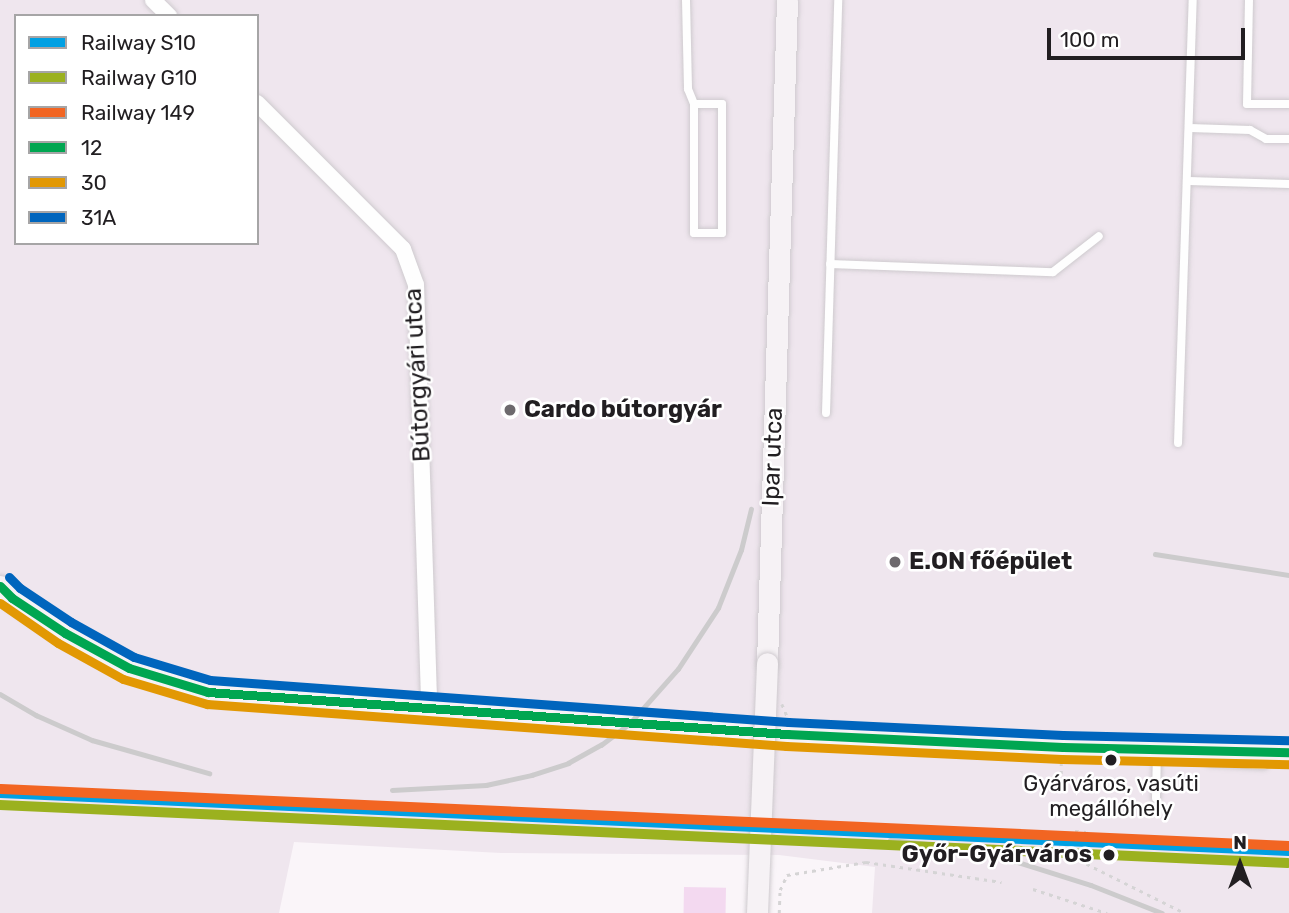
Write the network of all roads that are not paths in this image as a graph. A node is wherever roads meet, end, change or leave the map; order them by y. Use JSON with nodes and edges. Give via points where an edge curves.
{"nodes":[{"id":1,"x":153,"y":0,"type":"edge"},
{"id":2,"x":686,"y":0,"type":"edge"},
{"id":3,"x":787,"y":0,"type":"edge"},
{"id":4,"x":838,"y":0,"type":"edge"},
{"id":5,"x":1193,"y":0,"type":"edge"},
{"id":6,"x":1249,"y":0,"type":"edge"},
{"id":7,"x":167,"y":14,"type":"edge"},
{"id":8,"x":694,"y":104,"type":"junction"},
{"id":9,"x":1289,"y":104,"type":"edge"},
{"id":10,"x":259,"y":105,"type":"edge"},
{"id":11,"x":1190,"y":128,"type":"junction"},
{"id":12,"x":1289,"y":139,"type":"edge"},
{"id":13,"x":1189,"y":181,"type":"junction"},
{"id":14,"x":1289,"y":184,"type":"edge"},
{"id":15,"x":1099,"y":236,"type":"dead end"},
{"id":16,"x":1174,"y":238,"type":"dead end"},
{"id":17,"x":1186,"y":238,"type":"junction"},
{"id":18,"x":830,"y":264,"type":"junction"},
{"id":19,"x":826,"y":413,"type":"dead end"},
{"id":20,"x":1178,"y":443,"type":"dead end"},
{"id":21,"x":0,"y":586,"type":"edge"},
{"id":22,"x":429,"y":709,"type":"junction"},
{"id":23,"x":1157,"y":750,"type":"junction"},
{"id":24,"x":1201,"y":750,"type":"junction"},
{"id":25,"x":1289,"y":752,"type":"edge"},
{"id":26,"x":1264,"y":765,"type":"dead end"},
{"id":27,"x":1156,"y":798,"type":"dead end"},
{"id":28,"x":757,"y":913,"type":"edge"}],
"edges":[{"from":1,"to":7,"type":"street"},
{"from":2,"to":8,"type":"lane","via":[[688,89]]},
{"from":3,"to":28,"type":"street","name":"Ipar utca","bridge":true},
{"from":4,"to":18,"type":"lane"},
{"from":5,"to":11,"type":"lane"},
{"from":6,"to":9,"type":"lane","via":[[1247,104]]},
{"from":8,"to":8,"type":"lane","via":[[694,233],[722,233],[722,104]]},
{"from":10,"to":22,"type":"street","name":"Bútorgyári utca","via":[[403,249],[416,285]]},
{"from":11,"to":12,"type":"lane","via":[[1250,130],[1266,139]]},
{"from":11,"to":13,"type":"lane"},
{"from":13,"to":14,"type":"lane"},
{"from":13,"to":17,"type":"lane"},
{"from":15,"to":18,"type":"lane","via":[[1053,272]]},
{"from":16,"to":17,"type":"lane"},
{"from":17,"to":20,"type":"lane"},
{"from":18,"to":19,"type":"lane"},
{"from":21,"to":22,"type":"street","via":[[65,633],[129,668],[208,691]]},
{"from":22,"to":23,"type":"street","via":[[787,734]]},
{"from":23,"to":24,"type":"street"},
{"from":23,"to":27,"type":"lane"},
{"from":24,"to":25,"type":"street"},
{"from":24,"to":26,"type":"lane","via":[[1210,762]]}]}
